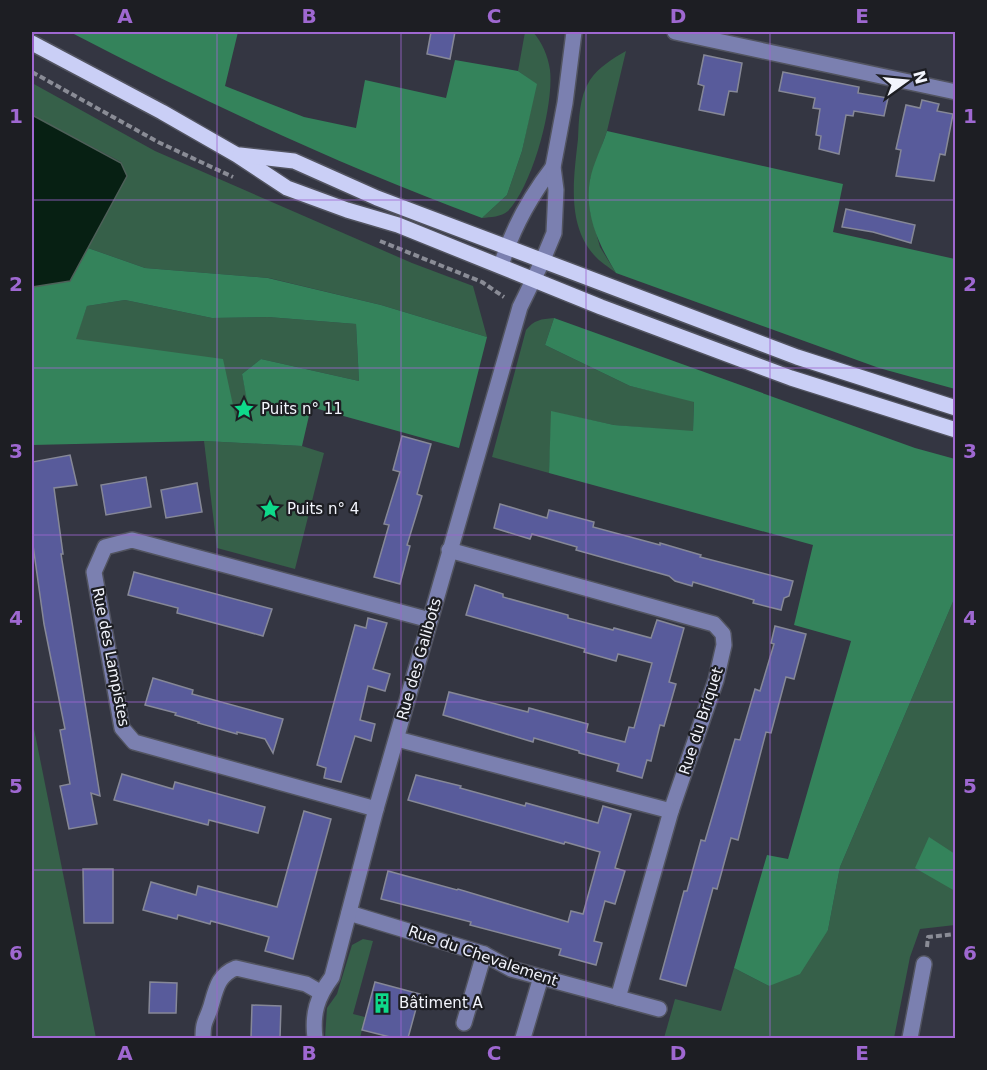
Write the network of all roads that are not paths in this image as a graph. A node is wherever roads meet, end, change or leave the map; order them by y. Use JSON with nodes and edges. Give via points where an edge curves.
{"nodes":[{"id":1,"x":574,"y":32,"type":"edge"},
{"id":2,"x":675,"y":32,"type":"edge"},
{"id":3,"x":721,"y":36,"type":"edge"},
{"id":4,"x":32,"y":43,"type":"edge"},
{"id":5,"x":956,"y":92,"type":"edge"},
{"id":6,"x":237,"y":155,"type":"junction"},
{"id":7,"x":553,"y":167,"type":"junction"},
{"id":8,"x":506,"y":247,"type":"junction"},
{"id":9,"x":542,"y":262,"type":"junction"},
{"id":10,"x":501,"y":266,"type":"junction"},
{"id":11,"x":533,"y":280,"type":"junction"},
{"id":12,"x":956,"y":408,"type":"edge"},
{"id":13,"x":956,"y":430,"type":"edge"},
{"id":14,"x":449,"y":550,"type":"junction"},
{"id":15,"x":430,"y":620,"type":"junction"},
{"id":16,"x":396,"y":739,"type":"junction"},
{"id":17,"x":376,"y":809,"type":"junction"},
{"id":18,"x":671,"y":811,"type":"junction"},
{"id":19,"x":349,"y":913,"type":"junction"},
{"id":20,"x":484,"y":954,"type":"junction"},
{"id":21,"x":924,"y":964,"type":"road end"},
{"id":22,"x":541,"y":977,"type":"junction"},
{"id":23,"x":320,"y":992,"type":"junction"},
{"id":24,"x":618,"y":998,"type":"junction"},
{"id":25,"x":659,"y":1009,"type":"dead end"},
{"id":26,"x":464,"y":1023,"type":"dead end"},
{"id":27,"x":203,"y":1038,"type":"edge"},
{"id":28,"x":315,"y":1038,"type":"edge"},
{"id":29,"x":523,"y":1038,"type":"edge"},
{"id":30,"x":910,"y":1038,"type":"edge"}],
"edges":[{"from":1,"to":7,"type":"street"},
{"from":2,"to":3,"type":"street"},
{"from":3,"to":5,"type":"street"},
{"from":4,"to":6,"type":"main road"},
{"from":6,"to":8,"type":"main road","via":[[294,161],[377,198]]},
{"from":6,"to":10,"type":"main road","via":[[287,188],[398,225]]},
{"from":7,"to":8,"type":"street","via":[[523,209]]},
{"from":7,"to":9,"type":"street","name":"Rue des Galibots","via":[[554,233]]},
{"from":8,"to":9,"type":"main road"},
{"from":8,"to":10,"type":"street"},
{"from":9,"to":11,"type":"street","name":"Rue des Galibots"},
{"from":9,"to":12,"type":"main road","via":[[797,357]]},
{"from":10,"to":11,"type":"main road"},
{"from":11,"to":13,"type":"main road","via":[[790,378]]},
{"from":11,"to":14,"type":"street","name":"Rue des Galibots","via":[[518,313]]},
{"from":14,"to":15,"type":"street","name":"Rue des Galibots"},
{"from":14,"to":18,"type":"street","name":"Rue du Briquet","via":[[714,624],[723,634],[716,680]]},
{"from":15,"to":16,"type":"street","name":"Rue des Galibots"},
{"from":15,"to":17,"type":"street","name":"Rue des Lampistes","via":[[132,540],[105,548],[94,572],[122,728],[134,742]]},
{"from":16,"to":17,"type":"street","name":"Rue des Galibots"},
{"from":16,"to":18,"type":"street"},
{"from":17,"to":19,"type":"street","name":"Rue des Galibots"},
{"from":18,"to":24,"type":"street"},
{"from":19,"to":20,"type":"street","name":"Rue du Chevalement"},
{"from":19,"to":23,"type":"street","name":"Rue des Galibots","via":[[332,977]]},
{"from":20,"to":22,"type":"street","name":"Rue du Chevalement","via":[[511,969]]},
{"from":20,"to":26,"type":"street"},
{"from":21,"to":30,"type":"street"},
{"from":22,"to":24,"type":"street","name":"Rue du Chevalement"},
{"from":22,"to":29,"type":"street"},
{"from":23,"to":27,"type":"street","via":[[306,984],[236,968],[225,972],[214,989],[203,1024]]},
{"from":23,"to":28,"type":"street","name":"Rue des Galibots"},
{"from":24,"to":25,"type":"street","name":"Rue du Chevalement"}]}
